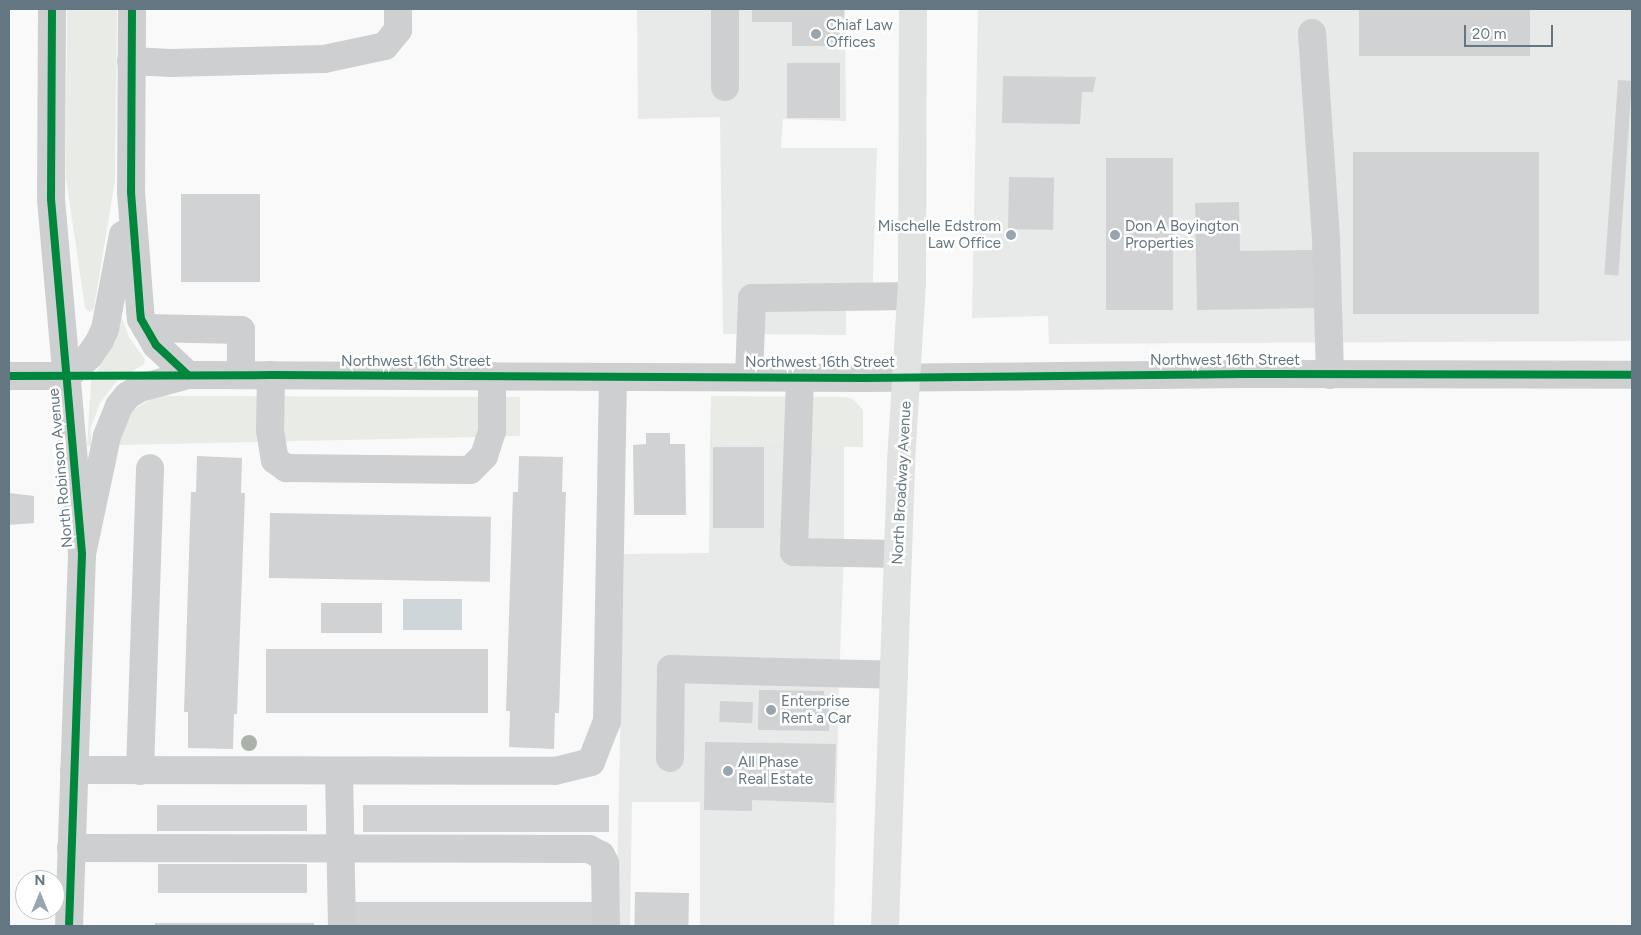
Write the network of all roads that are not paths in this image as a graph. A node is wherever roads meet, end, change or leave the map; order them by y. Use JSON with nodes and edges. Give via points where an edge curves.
{"nodes":[{"id":1,"x":52,"y":9,"type":"edge"},
{"id":2,"x":132,"y":9,"type":"edge"},
{"id":3,"x":398,"y":9,"type":"edge"},
{"id":4,"x":725,"y":9,"type":"edge"},
{"id":5,"x":913,"y":9,"type":"edge"},
{"id":6,"x":1312,"y":33,"type":"dead end"},
{"id":7,"x":131,"y":61,"type":"junction"},
{"id":8,"x":725,"y":87,"type":"dead end"},
{"id":9,"x":131,"y":192,"type":"junction"},
{"id":10,"x":911,"y":296,"type":"junction"},
{"id":11,"x":146,"y":328,"type":"junction"},
{"id":12,"x":188,"y":375,"type":"junction"},
{"id":13,"x":241,"y":375,"type":"junction"},
{"id":14,"x":271,"y":375,"type":"junction"},
{"id":15,"x":1330,"y":375,"type":"junction"},
{"id":16,"x":9,"y":376,"type":"edge"},
{"id":17,"x":68,"y":376,"type":"junction"},
{"id":18,"x":492,"y":376,"type":"junction"},
{"id":19,"x":907,"y":376,"type":"junction"},
{"id":20,"x":1632,"y":376,"type":"edge"},
{"id":21,"x":612,"y":377,"type":"junction"},
{"id":22,"x":749,"y":377,"type":"junction"},
{"id":23,"x":800,"y":378,"type":"junction"},
{"id":24,"x":150,"y":468,"type":"dead end"},
{"id":25,"x":82,"y":554,"type":"junction"},
{"id":26,"x":898,"y":554,"type":"junction"},
{"id":27,"x":894,"y":675,"type":"junction"},
{"id":28,"x":670,"y":758,"type":"dead end"},
{"id":29,"x":74,"y":770,"type":"junction"},
{"id":30,"x":130,"y":771,"type":"junction"},
{"id":31,"x":339,"y":771,"type":"junction"},
{"id":32,"x":72,"y":848,"type":"junction"},
{"id":33,"x":340,"y":848,"type":"junction"},
{"id":34,"x":69,"y":926,"type":"edge"},
{"id":35,"x":342,"y":926,"type":"edge"},
{"id":36,"x":606,"y":926,"type":"edge"},
{"id":37,"x":885,"y":926,"type":"edge"}],
"edges":[{"from":1,"to":17,"type":"street","name":"North Robinson Avenue","via":[[51,199]]},
{"from":2,"to":7,"type":"street"},
{"from":3,"to":7,"type":"street","via":[[398,30],[385,46],[324,59]]},
{"from":4,"to":8,"type":"street"},
{"from":5,"to":10,"type":"main road","name":"North Broadway Avenue"},
{"from":6,"to":15,"type":"street","via":[[1326,239]]},
{"from":7,"to":9,"type":"street"},
{"from":9,"to":11,"type":"street","via":[[141,319]]},
{"from":9,"to":17,"type":"street","via":[[105,329],[90,354]]},
{"from":10,"to":19,"type":"main road","name":"North Broadway Avenue"},
{"from":10,"to":22,"type":"street","via":[[752,298]]},
{"from":11,"to":12,"type":"street","via":[[156,345]]},
{"from":11,"to":13,"type":"street","via":[[241,330]]},
{"from":12,"to":13,"type":"street","name":"Northwest 16th Street"},
{"from":12,"to":25,"type":"street","name":"Northwest 16th Street","via":[[140,388],[119,406],[107,436]]},
{"from":13,"to":14,"type":"street","name":"Northwest 16th Street"},
{"from":14,"to":18,"type":"street","name":"Northwest 16th Street"},
{"from":14,"to":18,"type":"street","via":[[270,430],[275,460],[286,468],[470,470],[484,456],[492,431]]},
{"from":15,"to":19,"type":"street","name":"Northwest 16th Street"},
{"from":15,"to":20,"type":"street","name":"Northwest 16th Street"},
{"from":16,"to":17,"type":"street"},
{"from":17,"to":25,"type":"street","name":"North Robinson Avenue"},
{"from":18,"to":21,"type":"street","name":"Northwest 16th Street"},
{"from":19,"to":23,"type":"street","name":"Northwest 16th Street"},
{"from":19,"to":26,"type":"main road","name":"North Broadway Avenue"},
{"from":21,"to":22,"type":"street","name":"Northwest 16th Street"},
{"from":21,"to":31,"type":"street","via":[[607,721],[591,762],[555,771]]},
{"from":22,"to":23,"type":"street","name":"Northwest 16th Street"},
{"from":23,"to":26,"type":"street","via":[[794,552]]},
{"from":24,"to":30,"type":"street"},
{"from":25,"to":29,"type":"street","name":"North Robinson Avenue"},
{"from":26,"to":27,"type":"main road","name":"North Broadway Avenue"},
{"from":27,"to":28,"type":"street","via":[[671,669]]},
{"from":27,"to":37,"type":"main road","name":"North Broadway Avenue"},
{"from":29,"to":30,"type":"street"},
{"from":29,"to":32,"type":"street","name":"North Robinson Avenue"},
{"from":30,"to":31,"type":"street"},
{"from":31,"to":33,"type":"street"},
{"from":32,"to":33,"type":"street"},
{"from":32,"to":34,"type":"street","name":"North Robinson Avenue"},
{"from":33,"to":35,"type":"street"},
{"from":33,"to":36,"type":"street","via":[[589,849],[601,855],[605,863]]}]}
